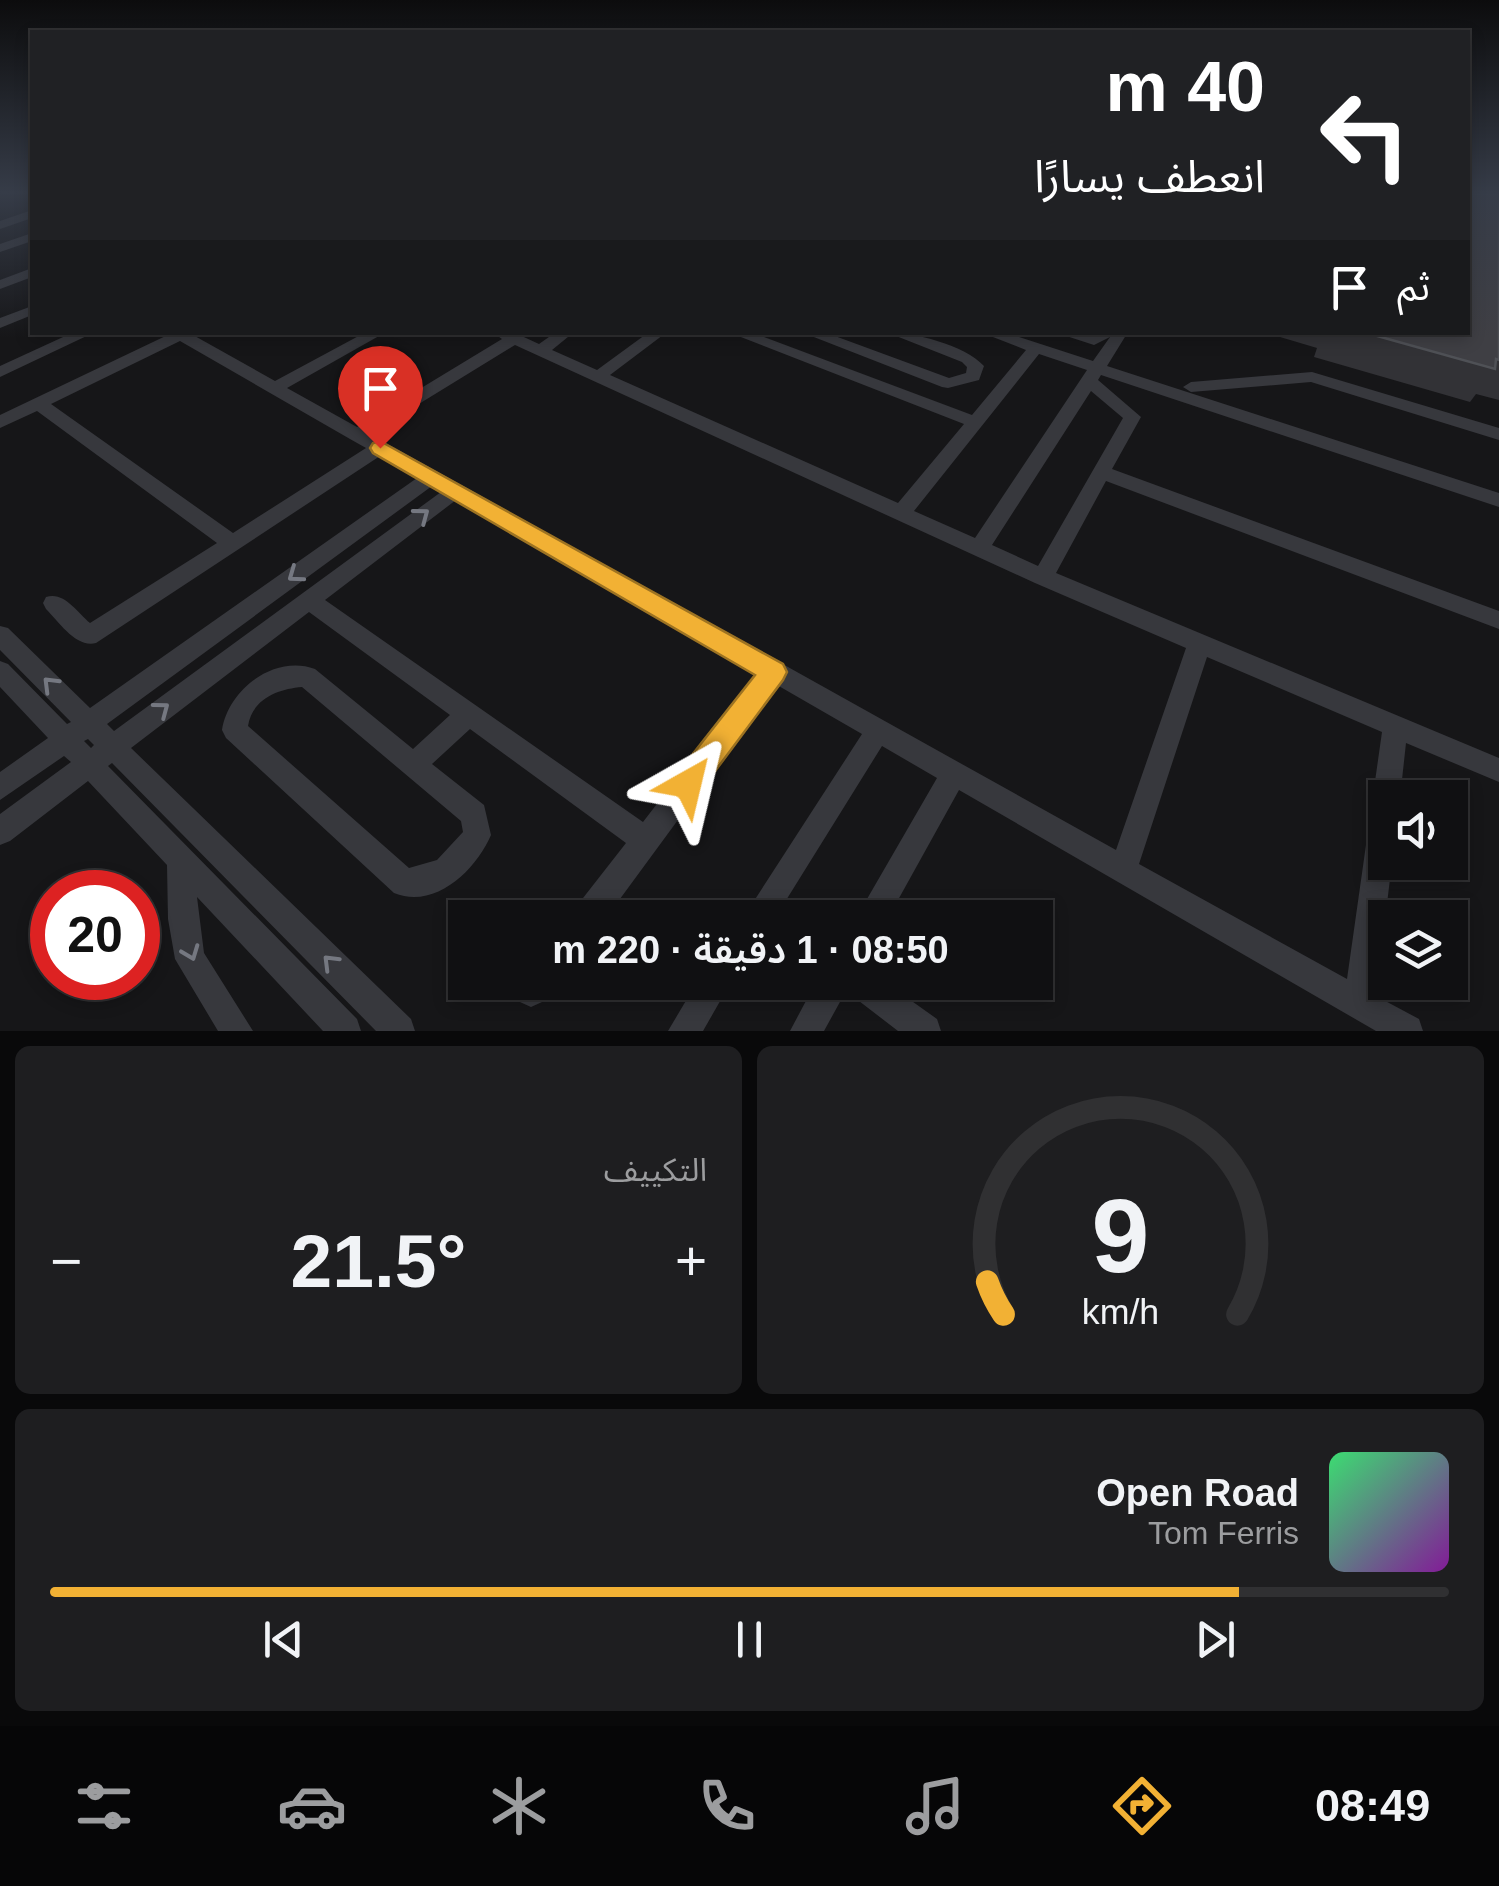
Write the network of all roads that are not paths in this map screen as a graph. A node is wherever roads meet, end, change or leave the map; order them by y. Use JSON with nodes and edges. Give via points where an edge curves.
{"nodes":[{"id":1,"x":30,"y":273,"type":"edge"},
{"id":2,"x":0,"y":285,"type":"edge"},
{"id":3,"x":30,"y":311,"type":"edge"},
{"id":4,"x":0,"y":323,"type":"edge"},
{"id":5,"x":81,"y":335,"type":"edge"},
{"id":6,"x":182,"y":335,"type":"edge"},
{"id":7,"x":186,"y":335,"type":"edge"},
{"id":8,"x":373,"y":335,"type":"edge"},
{"id":9,"x":562,"y":335,"type":"edge"},
{"id":10,"x":656,"y":335,"type":"edge"},
{"id":11,"x":744,"y":335,"type":"edge"},
{"id":12,"x":816,"y":335,"type":"edge"},
{"id":13,"x":903,"y":335,"type":"edge"},
{"id":14,"x":1073,"y":335,"type":"edge"},
{"id":15,"x":1102,"y":335,"type":"edge"},
{"id":16,"x":1119,"y":335,"type":"edge"},
{"id":17,"x":506,"y":336,"type":"edge"},
{"id":18,"x":1024,"y":337,"type":"edge"},
{"id":19,"x":540,"y":350,"type":"junction"},
{"id":20,"x":856,"y":351,"type":"junction"},
{"id":21,"x":836,"y":370,"type":"junction"},
{"id":22,"x":1096,"y":370,"type":"junction"},
{"id":23,"x":0,"y":372,"type":"edge"},
{"id":24,"x":597,"y":376,"type":"junction"},
{"id":25,"x":1191,"y":387,"type":"junction"},
{"id":26,"x":274,"y":388,"type":"junction"},
{"id":27,"x":38,"y":403,"type":"junction"},
{"id":28,"x":0,"y":422,"type":"edge"},
{"id":29,"x":975,"y":422,"type":"junction"},
{"id":30,"x":356,"y":434,"type":"junction"},
{"id":31,"x":1499,"y":434,"type":"edge"},
{"id":32,"x":380,"y":448,"type":"junction"},
{"id":33,"x":1102,"y":472,"type":"junction"},
{"id":34,"x":431,"y":477,"type":"junction"},
{"id":35,"x":1499,"y":486,"type":"edge"},
{"id":36,"x":1462,"y":488,"type":"junction"},
{"id":37,"x":454,"y":490,"type":"junction"},
{"id":38,"x":1499,"y":500,"type":"edge"},
{"id":39,"x":1499,"y":513,"type":"edge"},
{"id":40,"x":902,"y":514,"type":"junction"},
{"id":41,"x":232,"y":543,"type":"junction"},
{"id":42,"x":979,"y":548,"type":"junction"},
{"id":43,"x":1044,"y":578,"type":"junction"},
{"id":44,"x":309,"y":600,"type":"junction"},
{"id":45,"x":54,"y":604,"type":"dead end"},
{"id":46,"x":1499,"y":620,"type":"edge"},
{"id":47,"x":0,"y":635,"type":"edge"},
{"id":48,"x":1200,"y":642,"type":"junction"},
{"id":49,"x":0,"y":671,"type":"edge"},
{"id":50,"x":773,"y":672,"type":"junction"},
{"id":51,"x":468,"y":714,"type":"junction"},
{"id":52,"x":1396,"y":726,"type":"junction"},
{"id":53,"x":79,"y":731,"type":"junction"},
{"id":54,"x":878,"y":732,"type":"junction"},
{"id":55,"x":114,"y":745,"type":"junction"},
{"id":56,"x":87,"y":765,"type":"junction"},
{"id":57,"x":414,"y":765,"type":"junction"},
{"id":58,"x":1499,"y":770,"type":"edge"},
{"id":59,"x":954,"y":774,"type":"junction"},
{"id":60,"x":1388,"y":780,"type":"edge"},
{"id":61,"x":0,"y":786,"type":"edge"},
{"id":62,"x":0,"y":831,"type":"edge"},
{"id":63,"x":645,"y":840,"type":"junction"},
{"id":64,"x":181,"y":864,"type":"junction"},
{"id":65,"x":1123,"y":870,"type":"junction"},
{"id":66,"x":1376,"y":880,"type":"edge"},
{"id":67,"x":600,"y":900,"type":"edge"},
{"id":68,"x":770,"y":900,"type":"edge"},
{"id":69,"x":881,"y":900,"type":"edge"},
{"id":70,"x":704,"y":1000,"type":"edge"},
{"id":71,"x":824,"y":1000,"type":"edge"},
{"id":72,"x":883,"y":1000,"type":"edge"},
{"id":73,"x":1360,"y":1004,"type":"junction"},
{"id":74,"x":238,"y":1031,"type":"edge"},
{"id":75,"x":344,"y":1031,"type":"edge"},
{"id":76,"x":399,"y":1031,"type":"edge"},
{"id":77,"x":684,"y":1031,"type":"edge"},
{"id":78,"x":806,"y":1031,"type":"edge"},
{"id":79,"x":926,"y":1031,"type":"edge"},
{"id":80,"x":1408,"y":1031,"type":"edge"}],
"edges":[{"from":1,"to":2,"type":"lane"},
{"from":3,"to":4,"type":"lane"},
{"from":5,"to":23,"type":"lane"},
{"from":6,"to":27,"type":"lane"},
{"from":7,"to":26,"type":"lane"},
{"from":8,"to":26,"type":"lane"},
{"from":9,"to":19,"type":"lane"},
{"from":10,"to":24,"type":"lane"},
{"from":11,"to":21,"type":"lane"},
{"from":12,"to":20,"type":"lane"},
{"from":13,"to":20,"type":"lane","via":[[968,358],[976,366],[973,376],[948,383]]},
{"from":14,"to":15,"type":"lane"},
{"from":16,"to":22,"type":"lane"},
{"from":17,"to":19,"type":"lane"},
{"from":17,"to":30,"type":"lane"},
{"from":18,"to":22,"type":"lane"},
{"from":18,"to":29,"type":"lane"},
{"from":19,"to":24,"type":"lane"},
{"from":20,"to":21,"type":"lane"},
{"from":21,"to":29,"type":"lane"},
{"from":22,"to":25,"type":"lane"},
{"from":22,"to":33,"type":"lane","via":[[1132,416]]},
{"from":22,"to":36,"type":"lane"},
{"from":22,"to":42,"type":"lane"},
{"from":24,"to":40,"type":"lane"},
{"from":25,"to":31,"type":"lane","via":[[1312,377]]},
{"from":25,"to":35,"type":"lane"},
{"from":26,"to":30,"type":"lane"},
{"from":27,"to":28,"type":"lane"},
{"from":27,"to":41,"type":"lane"},
{"from":29,"to":40,"type":"lane"},
{"from":30,"to":32,"type":"lane"},
{"from":32,"to":34,"type":"lane"},
{"from":32,"to":41,"type":"lane"},
{"from":33,"to":43,"type":"lane"},
{"from":33,"to":46,"type":"lane"},
{"from":34,"to":37,"type":"lane"},
{"from":34,"to":53,"type":"lane","one_way":true},
{"from":36,"to":38,"type":"lane"},
{"from":36,"to":39,"type":"lane"},
{"from":44,"to":37,"type":"lane","one_way":true},
{"from":37,"to":50,"type":"lane"},
{"from":40,"to":42,"type":"lane"},
{"from":41,"to":45,"type":"lane","via":[[88,636]]},
{"from":42,"to":43,"type":"lane"},
{"from":43,"to":48,"type":"lane"},
{"from":44,"to":51,"type":"lane"},
{"from":55,"to":44,"type":"lane","one_way":true},
{"from":53,"to":47,"type":"lane","one_way":true},
{"from":48,"to":52,"type":"lane"},
{"from":48,"to":65,"type":"lane"},
{"from":49,"to":53,"type":"lane"},
{"from":50,"to":54,"type":"lane"},
{"from":50,"to":63,"type":"lane"},
{"from":51,"to":57,"type":"lane"},
{"from":51,"to":63,"type":"lane"},
{"from":52,"to":58,"type":"lane"},
{"from":52,"to":60,"type":"lane"},
{"from":53,"to":55,"type":"lane"},
{"from":53,"to":56,"type":"lane"},
{"from":53,"to":61,"type":"lane"},
{"from":54,"to":59,"type":"lane"},
{"from":54,"to":68,"type":"lane"},
{"from":55,"to":56,"type":"lane"},
{"from":76,"to":55,"type":"lane","one_way":true},
{"from":56,"to":62,"type":"lane"},
{"from":56,"to":64,"type":"lane"},
{"from":57,"to":57,"type":"lane","via":[[474,814],[477,835],[460,862],[432,882],[404,883],[234,730],[234,715],[253,692],[283,677],[307,676]]},
{"from":59,"to":65,"type":"lane"},
{"from":59,"to":69,"type":"lane"},
{"from":63,"to":67,"type":"lane"},
{"from":64,"to":74,"type":"lane","one_way":true,"via":[[190,959]]},
{"from":64,"to":75,"type":"lane"},
{"from":65,"to":73,"type":"lane"},
{"from":66,"to":73,"type":"lane"},
{"from":70,"to":77,"type":"lane"},
{"from":71,"to":78,"type":"lane"},
{"from":72,"to":79,"type":"lane"},
{"from":73,"to":80,"type":"lane"}]}
